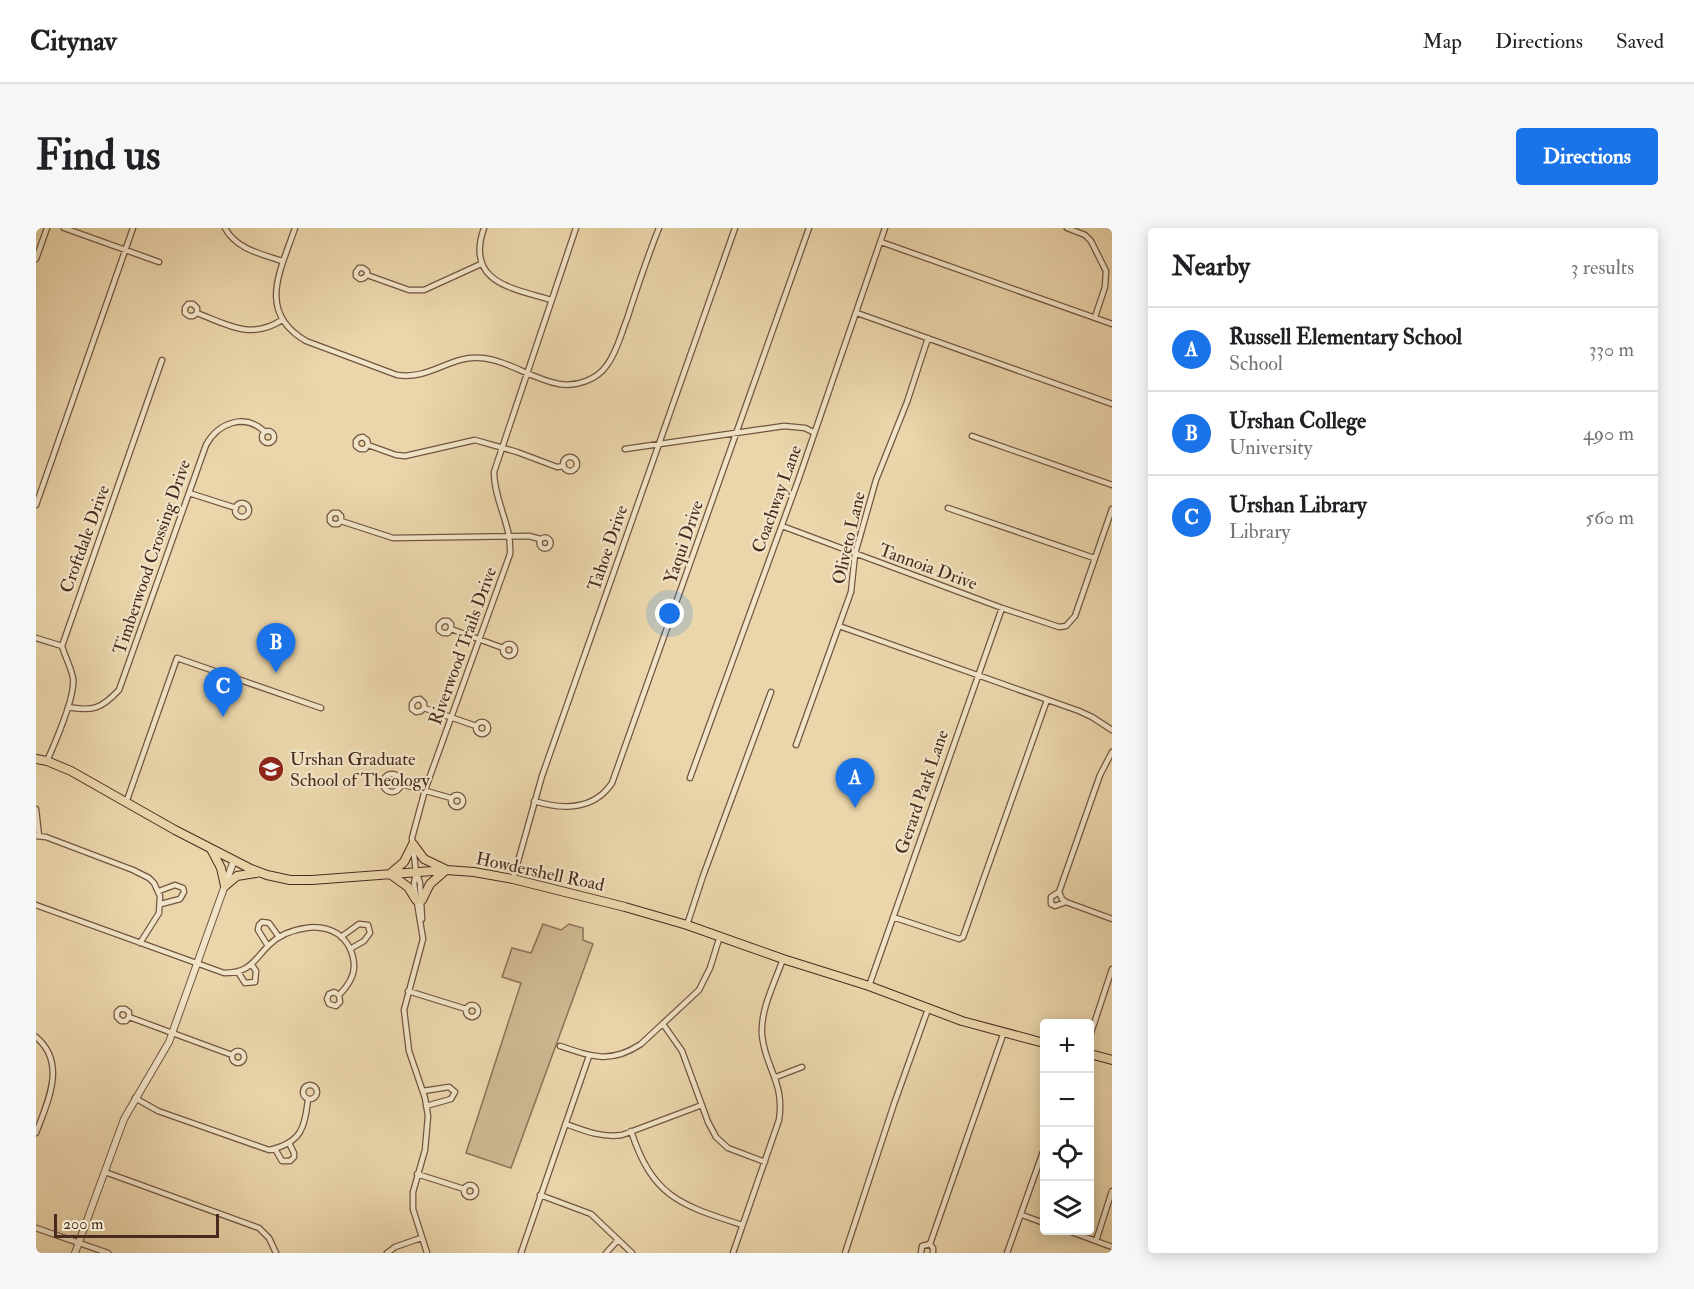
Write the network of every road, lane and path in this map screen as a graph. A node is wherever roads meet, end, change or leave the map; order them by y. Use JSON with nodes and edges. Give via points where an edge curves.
{"nodes":[{"id":1,"x":47,"y":228,"type":"edge"},
{"id":2,"x":64,"y":228,"type":"edge"},
{"id":3,"x":133,"y":228,"type":"edge"},
{"id":4,"x":225,"y":228,"type":"edge"},
{"id":5,"x":295,"y":228,"type":"edge"},
{"id":6,"x":484,"y":228,"type":"edge"},
{"id":7,"x":576,"y":228,"type":"edge"},
{"id":8,"x":659,"y":228,"type":"edge"},
{"id":9,"x":735,"y":228,"type":"edge"},
{"id":10,"x":809,"y":228,"type":"edge"},
{"id":11,"x":885,"y":228,"type":"edge"},
{"id":12,"x":1067,"y":228,"type":"edge"},
{"id":13,"x":880,"y":242,"type":"junction"},
{"id":14,"x":126,"y":249,"type":"junction"},
{"id":15,"x":36,"y":259,"type":"edge"},
{"id":16,"x":282,"y":261,"type":"junction"},
{"id":17,"x":159,"y":262,"type":"dead end"},
{"id":18,"x":481,"y":264,"type":"junction"},
{"id":19,"x":367,"y":275,"type":"dead end"},
{"id":20,"x":551,"y":300,"type":"junction"},
{"id":21,"x":197,"y":313,"type":"dead end"},
{"id":22,"x":857,"y":314,"type":"junction"},
{"id":23,"x":1095,"y":317,"type":"junction"},
{"id":24,"x":282,"y":320,"type":"junction"},
{"id":25,"x":1112,"y":324,"type":"edge"},
{"id":26,"x":928,"y":338,"type":"junction"},
{"id":27,"x":162,"y":360,"type":"dead end"},
{"id":28,"x":528,"y":374,"type":"junction"},
{"id":29,"x":1112,"y":404,"type":"edge"},
{"id":30,"x":264,"y":432,"type":"dead end"},
{"id":31,"x":813,"y":432,"type":"junction"},
{"id":32,"x":737,"y":433,"type":"junction"},
{"id":33,"x":972,"y":436,"type":"dead end"},
{"id":34,"x":659,"y":444,"type":"junction"},
{"id":35,"x":368,"y":445,"type":"dead end"},
{"id":36,"x":501,"y":447,"type":"junction"},
{"id":37,"x":625,"y":449,"type":"dead end"},
{"id":38,"x":564,"y":466,"type":"dead end"},
{"id":39,"x":1112,"y":485,"type":"edge"},
{"id":40,"x":189,"y":493,"type":"junction"},
{"id":41,"x":36,"y":505,"type":"edge"},
{"id":42,"x":236,"y":508,"type":"dead end"},
{"id":43,"x":948,"y":508,"type":"dead end"},
{"id":44,"x":1112,"y":509,"type":"edge"},
{"id":45,"x":341,"y":521,"type":"dead end"},
{"id":46,"x":782,"y":526,"type":"junction"},
{"id":47,"x":510,"y":537,"type":"junction"},
{"id":48,"x":540,"y":539,"type":"dead end"},
{"id":49,"x":855,"y":554,"type":"junction"},
{"id":50,"x":1094,"y":558,"type":"junction"},
{"id":51,"x":1002,"y":608,"type":"junction"},
{"id":52,"x":839,"y":626,"type":"junction"},
{"id":53,"x":452,"y":629,"type":"dead end"},
{"id":54,"x":36,"y":638,"type":"edge"},
{"id":55,"x":480,"y":639,"type":"junction"},
{"id":56,"x":62,"y":646,"type":"junction"},
{"id":57,"x":503,"y":648,"type":"dead end"},
{"id":58,"x":978,"y":675,"type":"junction"},
{"id":59,"x":771,"y":692,"type":"dead end"},
{"id":60,"x":1047,"y":700,"type":"junction"},
{"id":61,"x":68,"y":706,"type":"junction"},
{"id":62,"x":321,"y":708,"type":"dead end"},
{"id":63,"x":424,"y":708,"type":"dead end"},
{"id":64,"x":451,"y":717,"type":"junction"},
{"id":65,"x":476,"y":726,"type":"dead end"},
{"id":66,"x":1112,"y":730,"type":"edge"},
{"id":67,"x":796,"y":745,"type":"dead end"},
{"id":68,"x":1112,"y":752,"type":"edge"},
{"id":69,"x":36,"y":759,"type":"edge"},
{"id":70,"x":47,"y":761,"type":"junction"},
{"id":71,"x":690,"y":778,"type":"dead end"},
{"id":72,"x":401,"y":784,"type":"junction"},
{"id":73,"x":426,"y":790,"type":"junction"},
{"id":74,"x":451,"y":798,"type":"dead end"},
{"id":75,"x":534,"y":801,"type":"junction"},
{"id":76,"x":126,"y":803,"type":"junction"},
{"id":77,"x":36,"y":809,"type":"edge"},
{"id":78,"x":37,"y":836,"type":"edge"},
{"id":79,"x":413,"y":844,"type":"junction"},
{"id":80,"x":211,"y":849,"type":"junction"},
{"id":81,"x":234,"y":860,"type":"junction"},
{"id":82,"x":446,"y":870,"type":"junction"},
{"id":83,"x":260,"y":872,"type":"junction"},
{"id":84,"x":416,"y":872,"type":"junction"},
{"id":85,"x":390,"y":874,"type":"junction"},
{"id":86,"x":513,"y":879,"type":"junction"},
{"id":87,"x":225,"y":886,"type":"junction"},
{"id":88,"x":159,"y":891,"type":"junction"},
{"id":89,"x":1059,"y":892,"type":"junction"},
{"id":90,"x":419,"y":900,"type":"junction"},
{"id":91,"x":1066,"y":902,"type":"junction"},
{"id":92,"x":161,"y":904,"type":"junction"},
{"id":93,"x":36,"y":905,"type":"edge"},
{"id":94,"x":893,"y":917,"type":"junction"},
{"id":95,"x":1112,"y":919,"type":"edge"},
{"id":96,"x":687,"y":925,"type":"junction"},
{"id":97,"x":720,"y":936,"type":"junction"},
{"id":98,"x":279,"y":937,"type":"junction"},
{"id":99,"x":341,"y":937,"type":"junction"},
{"id":100,"x":140,"y":943,"type":"junction"},
{"id":101,"x":268,"y":946,"type":"junction"},
{"id":102,"x":350,"y":949,"type":"junction"},
{"id":103,"x":783,"y":959,"type":"junction"},
{"id":104,"x":197,"y":964,"type":"junction"},
{"id":105,"x":252,"y":965,"type":"junction"},
{"id":106,"x":1112,"y":969,"type":"edge"},
{"id":107,"x":238,"y":972,"type":"junction"},
{"id":108,"x":869,"y":986,"type":"junction"},
{"id":109,"x":408,"y":991,"type":"junction"},
{"id":110,"x":339,"y":994,"type":"dead end"},
{"id":111,"x":466,"y":1009,"type":"dead end"},
{"id":112,"x":928,"y":1010,"type":"junction"},
{"id":113,"x":129,"y":1017,"type":"dead end"},
{"id":114,"x":1094,"y":1021,"type":"edge"},
{"id":115,"x":663,"y":1024,"type":"junction"},
{"id":116,"x":172,"y":1032,"type":"junction"},
{"id":117,"x":1004,"y":1032,"type":"junction"},
{"id":118,"x":36,"y":1037,"type":"edge"},
{"id":119,"x":1040,"y":1042,"type":"edge"},
{"id":120,"x":560,"y":1046,"type":"dead end"},
{"id":121,"x":232,"y":1054,"type":"dead end"},
{"id":122,"x":1094,"y":1055,"type":"edge"},
{"id":123,"x":589,"y":1056,"type":"junction"},
{"id":124,"x":1112,"y":1060,"type":"edge"},
{"id":125,"x":802,"y":1066,"type":"dead end"},
{"id":126,"x":776,"y":1077,"type":"junction"},
{"id":127,"x":423,"y":1091,"type":"junction"},
{"id":128,"x":135,"y":1098,"type":"junction"},
{"id":129,"x":309,"y":1099,"type":"dead end"},
{"id":130,"x":702,"y":1105,"type":"junction"},
{"id":131,"x":426,"y":1106,"type":"junction"},
{"id":132,"x":566,"y":1124,"type":"junction"},
{"id":133,"x":631,"y":1131,"type":"junction"},
{"id":134,"x":36,"y":1133,"type":"edge"},
{"id":135,"x":289,"y":1143,"type":"junction"},
{"id":136,"x":275,"y":1149,"type":"junction"},
{"id":137,"x":1040,"y":1161,"type":"edge"},
{"id":138,"x":765,"y":1162,"type":"junction"},
{"id":139,"x":105,"y":1172,"type":"junction"},
{"id":140,"x":417,"y":1174,"type":"junction"},
{"id":141,"x":464,"y":1189,"type":"dead end"},
{"id":142,"x":1112,"y":1191,"type":"edge"},
{"id":143,"x":540,"y":1195,"type":"junction"},
{"id":144,"x":1022,"y":1215,"type":"junction"},
{"id":145,"x":1040,"y":1222,"type":"edge"},
{"id":146,"x":742,"y":1225,"type":"junction"},
{"id":147,"x":36,"y":1228,"type":"edge"},
{"id":148,"x":1080,"y":1235,"type":"edge"},
{"id":149,"x":421,"y":1238,"type":"junction"},
{"id":150,"x":618,"y":1240,"type":"junction"},
{"id":151,"x":1096,"y":1241,"type":"junction"},
{"id":152,"x":78,"y":1243,"type":"junction"},
{"id":153,"x":930,"y":1244,"type":"junction"},
{"id":154,"x":1112,"y":1247,"type":"edge"},
{"id":155,"x":75,"y":1253,"type":"edge"},
{"id":156,"x":108,"y":1253,"type":"edge"},
{"id":157,"x":276,"y":1253,"type":"edge"},
{"id":158,"x":387,"y":1253,"type":"edge"},
{"id":159,"x":427,"y":1253,"type":"edge"},
{"id":160,"x":521,"y":1253,"type":"edge"},
{"id":161,"x":606,"y":1253,"type":"edge"},
{"id":162,"x":632,"y":1253,"type":"edge"},
{"id":163,"x":733,"y":1253,"type":"edge"},
{"id":164,"x":845,"y":1253,"type":"edge"},
{"id":165,"x":921,"y":1253,"type":"edge"},
{"id":166,"x":933,"y":1253,"type":"edge"},
{"id":167,"x":1007,"y":1253,"type":"edge"}],
"edges":[{"from":1,"to":15,"type":"street"},
{"from":2,"to":14,"type":"street"},
{"from":3,"to":14,"type":"street"},
{"from":4,"to":16,"type":"street","via":[[242,246]]},
{"from":5,"to":16,"type":"street"},
{"from":6,"to":18,"type":"street","via":[[478,250]]},
{"from":7,"to":20,"type":"street","name":"Riverwood Trails Drive"},
{"from":8,"to":28,"type":"street","via":[[607,367],[577,384],[558,384]]},
{"from":9,"to":34,"type":"street","name":"Tahoe Drive"},
{"from":10,"to":32,"type":"street","name":"Yaqui Drive"},
{"from":11,"to":13,"type":"street","name":"Coachway Lane"},
{"from":12,"to":23,"type":"street","via":[[1091,241],[1106,271]]},
{"from":13,"to":22,"type":"street","name":"Coachway Lane"},
{"from":13,"to":23,"type":"street"},
{"from":14,"to":17,"type":"street"},
{"from":14,"to":41,"type":"street"},
{"from":16,"to":24,"type":"street","via":[[276,293]]},
{"from":18,"to":19,"type":"street","via":[[424,290],[409,290]]},
{"from":18,"to":20,"type":"street","via":[[499,283]]},
{"from":20,"to":28,"type":"street","name":"Riverwood Trails Drive"},
{"from":21,"to":24,"type":"street","via":[[246,330],[263,330]]},
{"from":22,"to":26,"type":"street"},
{"from":22,"to":31,"type":"street","name":"Coachway Lane"},
{"from":23,"to":25,"type":"street"},
{"from":24,"to":28,"type":"street","via":[[306,341],[397,375],[419,375],[471,358],[493,360]]},
{"from":26,"to":29,"type":"street"},
{"from":26,"to":49,"type":"street","name":"Oliveto Lane","via":[[876,480]]},
{"from":27,"to":56,"type":"street","name":"Croftdale Drive"},
{"from":28,"to":36,"type":"street","name":"Riverwood Trails Drive"},
{"from":30,"to":40,"type":"street","name":"Timberwood Crossing Drive","via":[[244,422],[217,429],[206,445]]},
{"from":31,"to":32,"type":"street","via":[[784,426]]},
{"from":31,"to":46,"type":"street","name":"Coachway Lane"},
{"from":32,"to":34,"type":"street"},
{"from":32,"to":75,"type":"street","name":"Yaqui Drive","via":[[612,783],[598,799],[586,804],[558,807]]},
{"from":33,"to":39,"type":"street"},
{"from":34,"to":37,"type":"street"},
{"from":34,"to":75,"type":"street","name":"Tahoe Drive"},
{"from":35,"to":36,"type":"street","via":[[405,456],[469,440]]},
{"from":36,"to":38,"type":"street"},
{"from":36,"to":47,"type":"street","name":"Riverwood Trails Drive","via":[[494,481]]},
{"from":40,"to":42,"type":"street"},
{"from":40,"to":61,"type":"street","name":"Timberwood Crossing Drive","via":[[119,690],[103,705],[92,709]]},
{"from":43,"to":50,"type":"street"},
{"from":44,"to":50,"type":"street"},
{"from":45,"to":47,"type":"street","via":[[393,538]]},
{"from":46,"to":49,"type":"street","name":"Tannoia Drive"},
{"from":46,"to":71,"type":"street","name":"Coachway Lane"},
{"from":47,"to":48,"type":"street"},
{"from":47,"to":55,"type":"street","name":"Riverwood Trails Drive","via":[[510,554]]},
{"from":49,"to":51,"type":"street","name":"Tannoia Drive"},
{"from":49,"to":52,"type":"street","name":"Oliveto Lane","via":[[851,592]]},
{"from":50,"to":51,"type":"street","name":"Tannoia Drive","via":[[1075,616],[1066,626]]},
{"from":51,"to":58,"type":"street","name":"Gerard Park Lane"},
{"from":52,"to":58,"type":"street"},
{"from":52,"to":67,"type":"street","name":"Oliveto Lane"},
{"from":53,"to":55,"type":"street"},
{"from":54,"to":56,"type":"street"},
{"from":55,"to":57,"type":"street"},
{"from":55,"to":64,"type":"street","name":"Riverwood Trails Drive"},
{"from":56,"to":61,"type":"street","via":[[73,677]]},
{"from":58,"to":60,"type":"street"},
{"from":58,"to":94,"type":"street","name":"Gerard Park Lane"},
{"from":59,"to":96,"type":"street"},
{"from":60,"to":66,"type":"street","via":[[1092,717]]},
{"from":60,"to":94,"type":"street","via":[[963,937],[959,939]]},
{"from":61,"to":70,"type":"street"},
{"from":62,"to":76,"type":"street","via":[[177,658]]},
{"from":63,"to":64,"type":"street"},
{"from":64,"to":65,"type":"street"},
{"from":64,"to":73,"type":"street","name":"Riverwood Trails Drive"},
{"from":68,"to":89,"type":"street","via":[[1100,775]]},
{"from":69,"to":70,"type":"main road","name":"Howdershell Road"},
{"from":70,"to":76,"type":"main road","name":"Howdershell Road"},
{"from":72,"to":72,"type":"street","via":[[393,774],[383,782],[391,792]]},
{"from":72,"to":73,"type":"street"},
{"from":73,"to":74,"type":"street"},
{"from":73,"to":79,"type":"street","name":"Riverwood Trails Drive","via":[[416,818]]},
{"from":75,"to":86,"type":"street","name":"Tahoe Drive"},
{"from":76,"to":80,"type":"main road","name":"Howdershell Road"},
{"from":77,"to":78,"type":"street"},
{"from":78,"to":88,"type":"street","via":[[133,870],[149,878]]},
{"from":79,"to":82,"type":"main road","via":[[424,859]]},
{"from":79,"to":84,"type":"street","name":"Riverwood Trails Drive"},
{"from":79,"to":85,"type":"main road","via":[[404,862]]},
{"from":80,"to":81,"type":"main road","name":"Howdershell Road"},
{"from":80,"to":87,"type":"main road"},
{"from":81,"to":83,"type":"main road","name":"Howdershell Road"},
{"from":81,"to":87,"type":"street"},
{"from":82,"to":84,"type":"main road","name":"Howdershell Road"},
{"from":82,"to":86,"type":"main road","name":"Howdershell Road"},
{"from":82,"to":90,"type":"main road"},
{"from":83,"to":85,"type":"main road","name":"Howdershell Road","via":[[290,880]]},
{"from":83,"to":87,"type":"main road","via":[[241,875]]},
{"from":84,"to":85,"type":"main road","name":"Howdershell Road"},
{"from":84,"to":90,"type":"street","name":"Riverwood Trails Drive"},
{"from":85,"to":90,"type":"main road"},
{"from":86,"to":96,"type":"main road","name":"Howdershell Road"},
{"from":87,"to":104,"type":"street"},
{"from":88,"to":92,"type":"street"},
{"from":88,"to":92,"type":"street","via":[[175,885],[184,892],[180,899]]},
{"from":89,"to":91,"type":"street"},
{"from":89,"to":91,"type":"street","via":[[1051,897],[1051,904]]},
{"from":90,"to":109,"type":"street","name":"Riverwood Trails Drive","via":[[422,948]]},
{"from":91,"to":95,"type":"street"},
{"from":92,"to":100,"type":"street"},
{"from":93,"to":100,"type":"street"},
{"from":94,"to":108,"type":"street","name":"Gerard Park Lane"},
{"from":96,"to":97,"type":"main road","name":"Howdershell Road"},
{"from":97,"to":103,"type":"main road","name":"Howdershell Road"},
{"from":97,"to":115,"type":"street","via":[[699,990]]},
{"from":98,"to":99,"type":"street","via":[[316,927]]},
{"from":98,"to":101,"type":"street"},
{"from":98,"to":101,"type":"street","via":[[266,921],[259,925],[259,934]]},
{"from":99,"to":102,"type":"street"},
{"from":99,"to":102,"type":"street","via":[[359,924],[368,925],[368,937]]},
{"from":100,"to":104,"type":"street"},
{"from":101,"to":105,"type":"street"},
{"from":102,"to":110,"type":"street","via":[[354,972]]},
{"from":103,"to":108,"type":"main road","name":"Howdershell Road"},
{"from":103,"to":126,"type":"street","via":[[762,1026],[765,1049]]},
{"from":104,"to":107,"type":"street","via":[[224,973]]},
{"from":104,"to":116,"type":"street"},
{"from":105,"to":107,"type":"street"},
{"from":105,"to":107,"type":"street","via":[[255,982],[245,983]]},
{"from":106,"to":114,"type":"street"},
{"from":108,"to":112,"type":"main road","name":"Howdershell Road"},
{"from":109,"to":111,"type":"street"},
{"from":109,"to":127,"type":"street","via":[[404,1010],[407,1036]]},
{"from":112,"to":117,"type":"main road","name":"Howdershell Road"},
{"from":112,"to":164,"type":"street"},
{"from":113,"to":116,"type":"street"},
{"from":115,"to":123,"type":"street","via":[[631,1051],[606,1058]]},
{"from":115,"to":130,"type":"street","via":[[682,1051]]},
{"from":116,"to":121,"type":"street"},
{"from":116,"to":128,"type":"street"},
{"from":117,"to":119,"type":"main road","name":"Howdershell Road"},
{"from":117,"to":153,"type":"street"},
{"from":118,"to":134,"type":"street","via":[[52,1059],[54,1075]]},
{"from":120,"to":123,"type":"street"},
{"from":122,"to":124,"type":"main road"},
{"from":123,"to":132,"type":"street"},
{"from":125,"to":126,"type":"street"},
{"from":126,"to":138,"type":"street","via":[[781,1113]]},
{"from":127,"to":131,"type":"street"},
{"from":127,"to":131,"type":"street","via":[[448,1087],[455,1092],[451,1099]]},
{"from":128,"to":136,"type":"street","via":[[158,1112],[249,1145]]},
{"from":128,"to":139,"type":"street"},
{"from":129,"to":135,"type":"street","via":[[305,1124]]},
{"from":130,"to":133,"type":"street"},
{"from":130,"to":138,"type":"street","via":[[722,1143]]},
{"from":131,"to":140,"type":"street","via":[[427,1138]]},
{"from":132,"to":133,"type":"street","via":[[604,1136]]},
{"from":132,"to":143,"type":"street"},
{"from":133,"to":146,"type":"street","via":[[648,1169],[670,1195],[688,1207]]},
{"from":135,"to":136,"type":"street"},
{"from":135,"to":136,"type":"street","via":[[294,1153],[290,1161],[282,1161]]},
{"from":137,"to":144,"type":"street"},
{"from":138,"to":146,"type":"street"},
{"from":139,"to":152,"type":"street"},
{"from":139,"to":157,"type":"street","via":[[259,1228]]},
{"from":140,"to":141,"type":"street"},
{"from":140,"to":149,"type":"street","via":[[413,1201]]},
{"from":142,"to":151,"type":"street"},
{"from":143,"to":150,"type":"street","via":[[591,1214]]},
{"from":143,"to":160,"type":"street"},
{"from":144,"to":145,"type":"street"},
{"from":144,"to":167,"type":"street"},
{"from":146,"to":163,"type":"street"},
{"from":147,"to":152,"type":"street"},
{"from":148,"to":151,"type":"street"},
{"from":149,"to":158,"type":"street"},
{"from":149,"to":159,"type":"street"},
{"from":150,"to":161,"type":"street"},
{"from":150,"to":162,"type":"street"},
{"from":151,"to":154,"type":"street"},
{"from":152,"to":155,"type":"street"},
{"from":152,"to":156,"type":"street"},
{"from":153,"to":165,"type":"street","via":[[922,1246]]},
{"from":153,"to":166,"type":"street"}]}
